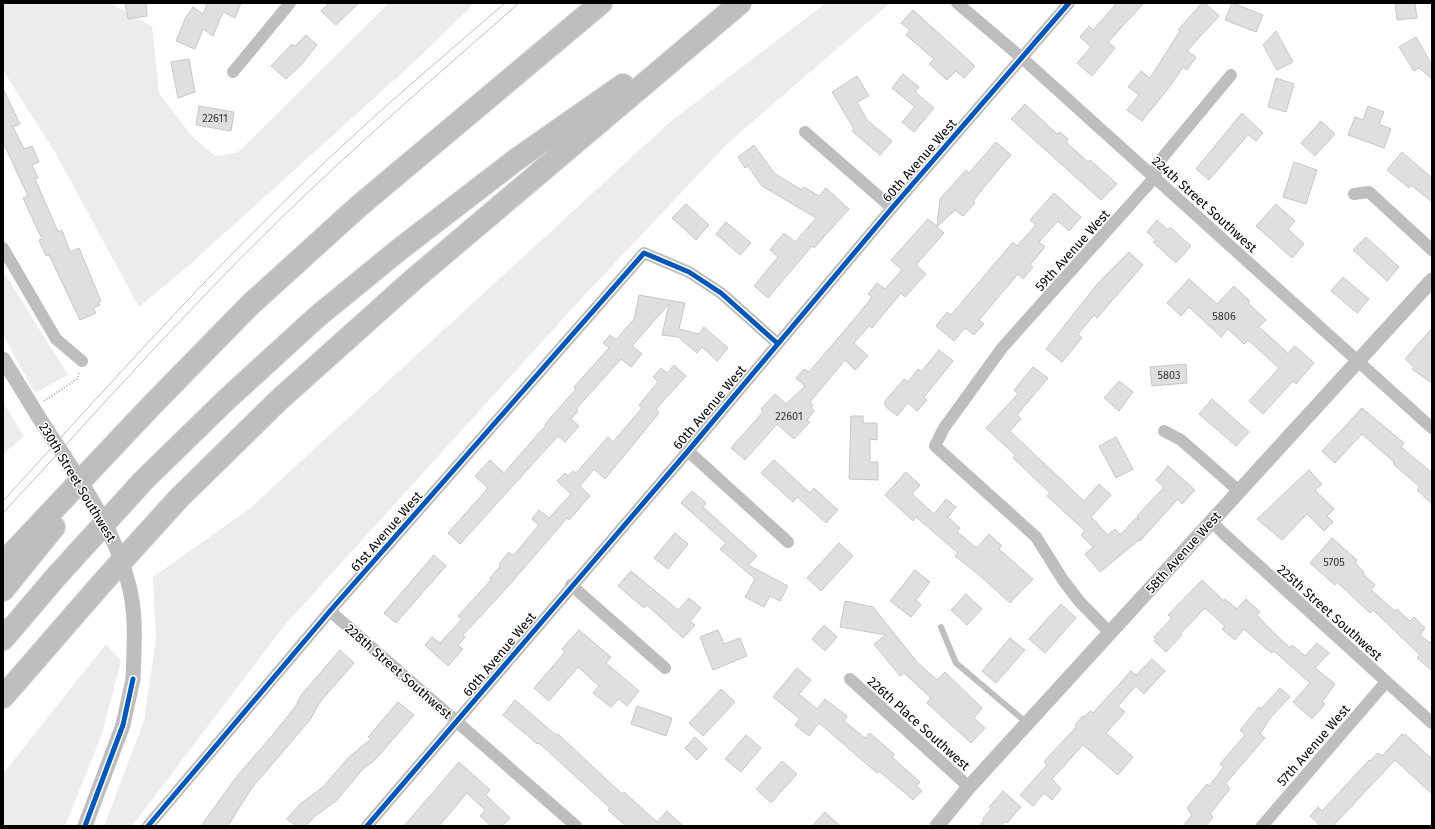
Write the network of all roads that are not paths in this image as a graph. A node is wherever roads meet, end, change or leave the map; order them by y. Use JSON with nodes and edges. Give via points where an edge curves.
{"nodes":[{"id":1,"x":290,"y":3,"type":"edge"},
{"id":2,"x":601,"y":3,"type":"edge"},
{"id":3,"x":740,"y":3,"type":"edge"},
{"id":4,"x":745,"y":3,"type":"edge"},
{"id":5,"x":957,"y":3,"type":"edge"},
{"id":6,"x":1069,"y":3,"type":"edge"},
{"id":7,"x":722,"y":18,"type":"junction"},
{"id":8,"x":1022,"y":58,"type":"junction"},
{"id":9,"x":232,"y":72,"type":"dead end"},
{"id":10,"x":1231,"y":75,"type":"dead end"},
{"id":11,"x":805,"y":132,"type":"dead end"},
{"id":12,"x":1155,"y":178,"type":"junction"},
{"id":13,"x":1354,"y":194,"type":"dead end"},
{"id":14,"x":892,"y":208,"type":"junction"},
{"id":15,"x":3,"y":248,"type":"edge"},
{"id":16,"x":1432,"y":250,"type":"edge"},
{"id":17,"x":1432,"y":280,"type":"edge"},
{"id":18,"x":777,"y":343,"type":"junction"},
{"id":19,"x":3,"y":359,"type":"edge"},
{"id":20,"x":82,"y":361,"type":"dead end"},
{"id":21,"x":1359,"y":361,"type":"junction"},
{"id":22,"x":152,"y":405,"type":"junction"},
{"id":23,"x":1432,"y":428,"type":"edge"},
{"id":24,"x":1164,"y":431,"type":"dead end"},
{"id":25,"x":688,"y":451,"type":"junction"},
{"id":26,"x":1239,"y":490,"type":"junction"},
{"id":27,"x":1211,"y":521,"type":"junction"},
{"id":28,"x":788,"y":542,"type":"dead end"},
{"id":29,"x":3,"y":563,"type":"edge"},
{"id":30,"x":571,"y":585,"type":"junction"},
{"id":31,"x":3,"y":590,"type":"edge"},
{"id":32,"x":330,"y":611,"type":"junction"},
{"id":33,"x":941,"y":627,"type":"dead end"},
{"id":34,"x":1110,"y":633,"type":"junction"},
{"id":35,"x":3,"y":639,"type":"edge"},
{"id":36,"x":665,"y":668,"type":"dead end"},
{"id":37,"x":850,"y":679,"type":"dead end"},
{"id":38,"x":1386,"y":682,"type":"junction"},
{"id":39,"x":3,"y":697,"type":"edge"},
{"id":40,"x":457,"y":722,"type":"junction"},
{"id":41,"x":1432,"y":723,"type":"edge"},
{"id":42,"x":1028,"y":724,"type":"junction"},
{"id":43,"x":969,"y":788,"type":"junction"},
{"id":44,"x":85,"y":826,"type":"edge"},
{"id":45,"x":148,"y":826,"type":"edge"},
{"id":46,"x":367,"y":826,"type":"edge"},
{"id":47,"x":576,"y":826,"type":"edge"},
{"id":48,"x":937,"y":826,"type":"edge"},
{"id":49,"x":1262,"y":826,"type":"edge"}],
"edges":[{"from":1,"to":9,"type":"street"},
{"from":2,"to":22,"type":"highway","via":[[359,206],[251,304]]},
{"from":3,"to":7,"type":"highway"},
{"from":4,"to":7,"type":"highway"},
{"from":5,"to":8,"type":"street","name":"224th Street Southwest"},
{"from":6,"to":8,"type":"street","name":"60th Avenue West"},
{"from":7,"to":35,"type":"highway","via":[[517,159],[318,316],[143,481]]},
{"from":7,"to":39,"type":"highway","via":[[420,274],[280,399],[179,498]]},
{"from":8,"to":12,"type":"street","name":"224th Street Southwest"},
{"from":8,"to":14,"type":"street","name":"60th Avenue West"},
{"from":10,"to":12,"type":"street","name":"59th Avenue West","via":[[1158,163]]},
{"from":11,"to":14,"type":"street"},
{"from":12,"to":21,"type":"street","name":"224th Street Southwest"},
{"from":12,"to":34,"type":"street","name":"59th Avenue West","via":[[1002,348],[944,428],[936,446],[1036,537],[1079,602]]},
{"from":13,"to":16,"type":"street","via":[[1368,192]]},
{"from":14,"to":18,"type":"street","name":"60th Avenue West"},
{"from":15,"to":20,"type":"street","via":[[56,339]]},
{"from":17,"to":21,"type":"street","name":"58th Avenue West"},
{"from":18,"to":25,"type":"street","name":"60th Avenue West"},
{"from":18,"to":32,"type":"street","name":"61st Avenue West","via":[[721,293],[690,272],[644,254]]},
{"from":19,"to":44,"type":"street","name":"230th Street Southwest","bridge":true,"via":[[40,409],[99,513],[117,549],[129,583],[135,625],[133,679],[123,725]]},
{"from":21,"to":23,"type":"street","name":"224th Street Southwest"},
{"from":21,"to":26,"type":"street","name":"58th Avenue West"},
{"from":22,"to":29,"type":"highway"},
{"from":22,"to":31,"type":"highway"},
{"from":24,"to":26,"type":"street","via":[[1181,440]]},
{"from":25,"to":28,"type":"street"},
{"from":25,"to":30,"type":"street","name":"60th Avenue West"},
{"from":26,"to":27,"type":"street","name":"58th Avenue West"},
{"from":27,"to":34,"type":"street","name":"58th Avenue West"},
{"from":27,"to":38,"type":"street","name":"225th Street Southwest"},
{"from":30,"to":36,"type":"street"},
{"from":30,"to":40,"type":"street","name":"60th Avenue West"},
{"from":32,"to":40,"type":"street","name":"228th Street Southwest"},
{"from":32,"to":45,"type":"street","name":"61st Avenue West"},
{"from":33,"to":42,"type":"lane","via":[[956,663]]},
{"from":34,"to":42,"type":"street","name":"58th Avenue West"},
{"from":37,"to":43,"type":"street","name":"226th Place Southwest"},
{"from":38,"to":41,"type":"street","name":"225th Street Southwest"},
{"from":38,"to":49,"type":"street","name":"57th Avenue West"},
{"from":40,"to":46,"type":"street","name":"60th Avenue West"},
{"from":40,"to":47,"type":"street","name":"228th Street Southwest"},
{"from":42,"to":43,"type":"street","name":"58th Avenue West"},
{"from":43,"to":48,"type":"street","name":"58th Avenue West"}]}
